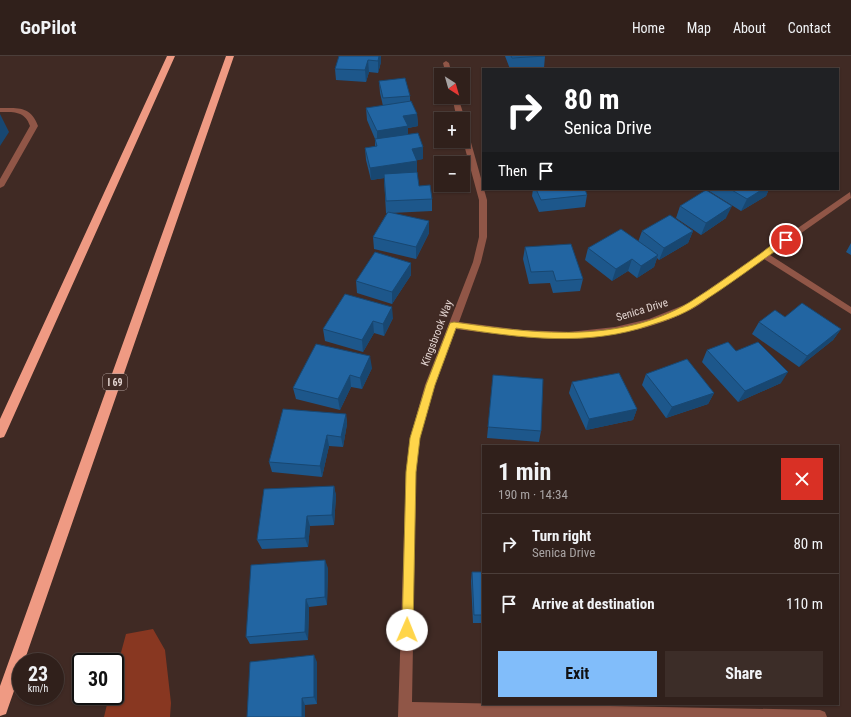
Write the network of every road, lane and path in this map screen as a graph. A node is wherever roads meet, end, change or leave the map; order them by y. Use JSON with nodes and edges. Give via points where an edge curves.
{"nodes":[{"id":1,"x":171,"y":56,"type":"edge"},
{"id":2,"x":230,"y":56,"type":"edge"},
{"id":3,"x":446,"y":63,"type":"dead end"},
{"id":4,"x":447,"y":68,"type":"edge"},
{"id":5,"x":0,"y":110,"type":"edge"},
{"id":6,"x":469,"y":148,"type":"edge"},
{"id":7,"x":0,"y":186,"type":"edge"},
{"id":8,"x":850,"y":195,"type":"edge"},
{"id":9,"x":764,"y":255,"type":"junction"},
{"id":10,"x":851,"y":311,"type":"edge"},
{"id":11,"x":454,"y":325,"type":"junction"},
{"id":12,"x":0,"y":433,"type":"edge"},
{"id":13,"x":0,"y":708,"type":"edge"},
{"id":14,"x":405,"y":713,"type":"edge"},
{"id":15,"x":820,"y":717,"type":"edge"}],
"edges":[{"from":1,"to":12,"type":"highway"},
{"from":2,"to":13,"type":"highway","number":"I 69"},
{"from":3,"to":4,"type":"street"},
{"from":5,"to":7,"type":"street","via":[[20,110],[31,116],[34,126]]},
{"from":6,"to":11,"type":"street","name":"Kingsbrook Way","via":[[483,200],[483,237],[477,262]]},
{"from":8,"to":9,"type":"street","name":"Senica Drive"},
{"from":9,"to":10,"type":"street"},
{"from":9,"to":11,"type":"street","name":"Senica Drive","via":[[692,305],[664,318],[604,334],[515,334]]},
{"from":11,"to":14,"type":"street","name":"Kingsbrook Way","via":[[430,385],[415,438],[411,472]]},
{"from":14,"to":15,"type":"street"}]}
